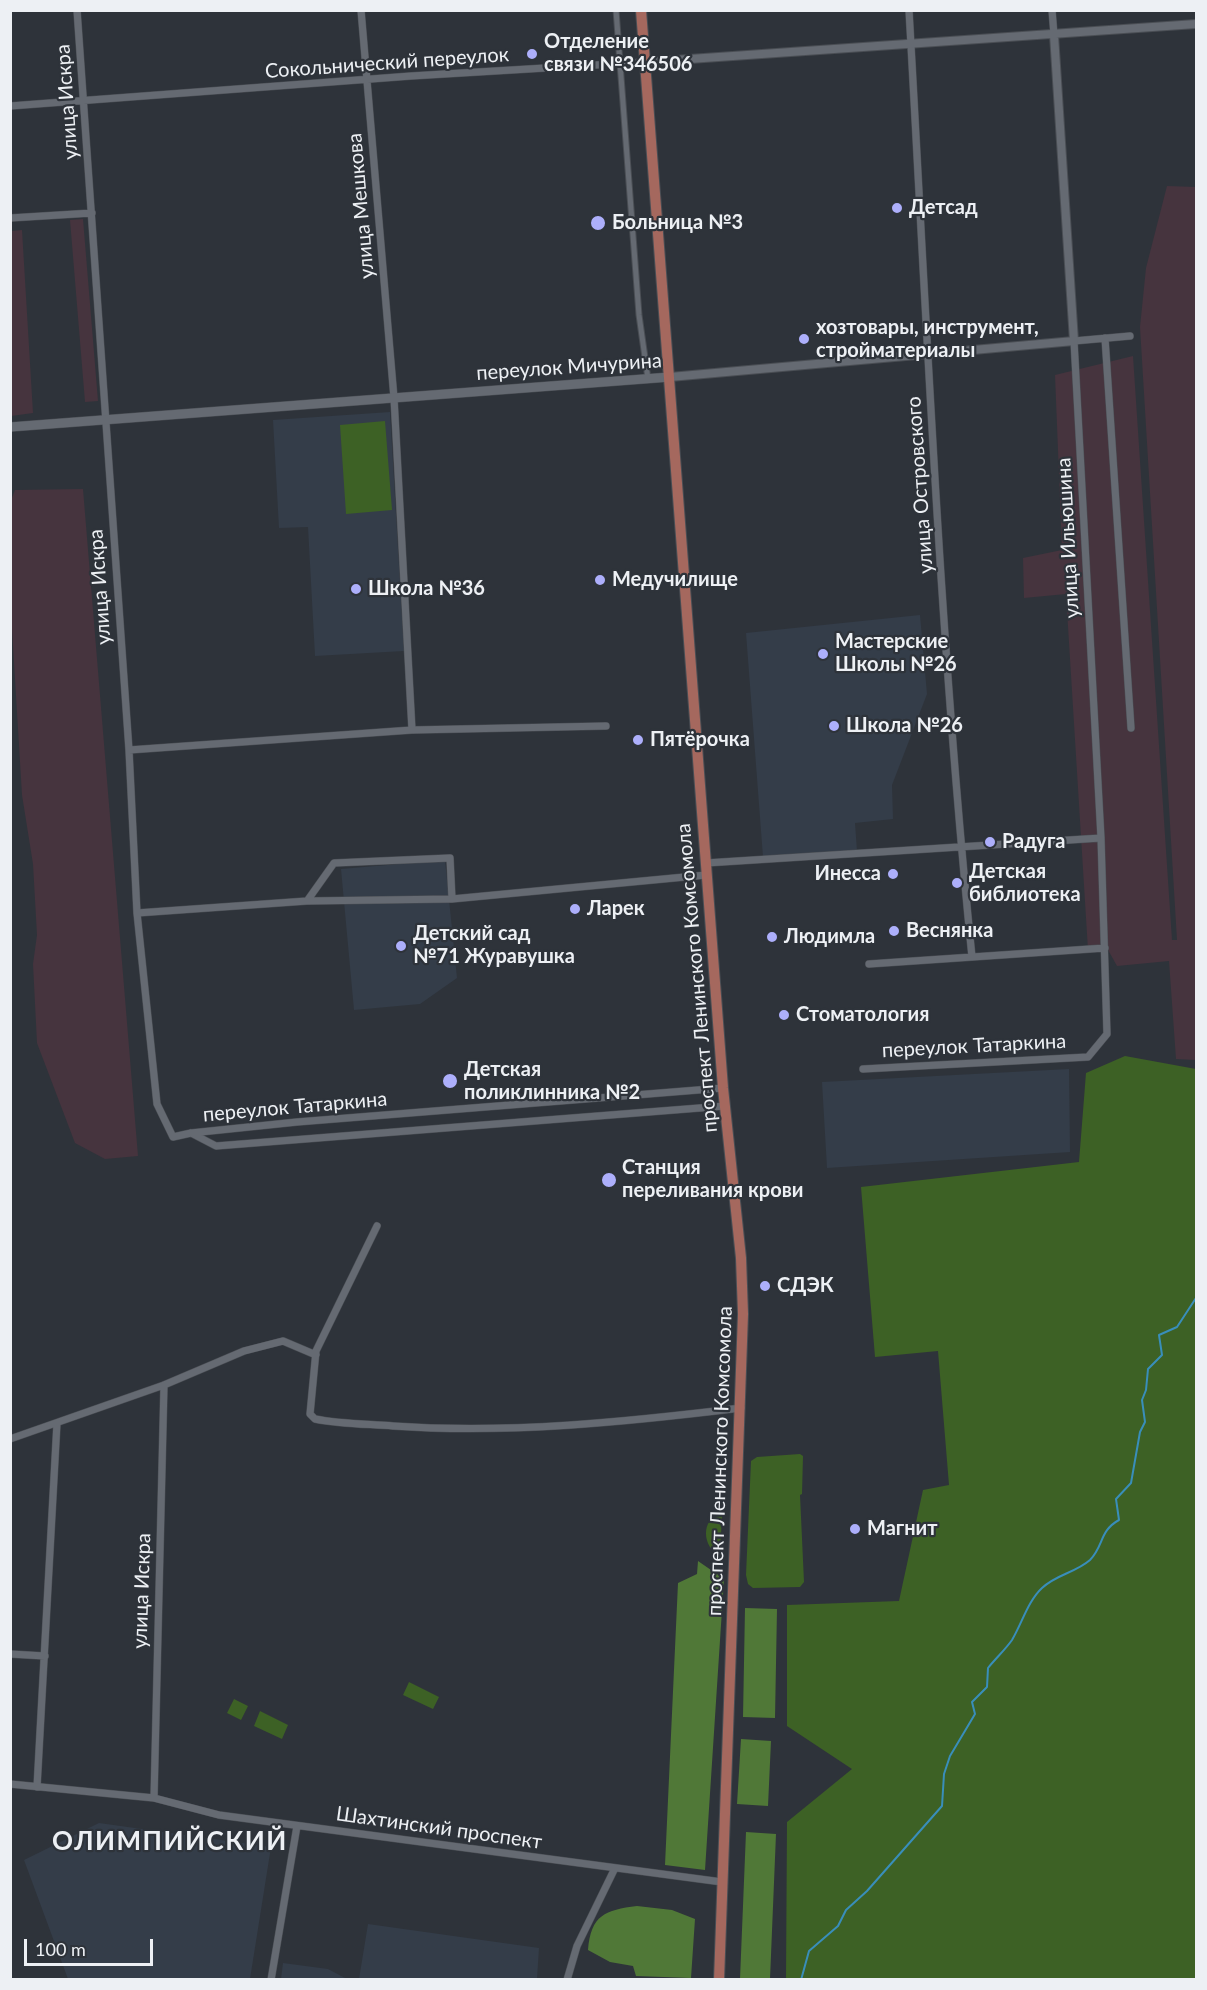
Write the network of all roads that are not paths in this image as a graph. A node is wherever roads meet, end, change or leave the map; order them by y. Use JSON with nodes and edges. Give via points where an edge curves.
{"nodes":[{"id":1,"x":77,"y":10,"type":"edge"},
{"id":2,"x":361,"y":10,"type":"edge"},
{"id":3,"x":616,"y":10,"type":"edge"},
{"id":4,"x":641,"y":10,"type":"edge"},
{"id":5,"x":909,"y":10,"type":"edge"},
{"id":6,"x":1052,"y":10,"type":"edge"},
{"id":7,"x":1197,"y":24,"type":"edge"},
{"id":8,"x":1054,"y":35,"type":"junction"},
{"id":9,"x":911,"y":45,"type":"junction"},
{"id":10,"x":646,"y":63,"type":"junction"},
{"id":11,"x":621,"y":64,"type":"junction"},
{"id":12,"x":367,"y":80,"type":"junction"},
{"id":13,"x":84,"y":101,"type":"junction"},
{"id":14,"x":10,"y":106,"type":"edge"},
{"id":15,"x":92,"y":213,"type":"junction"},
{"id":16,"x":10,"y":218,"type":"edge"},
{"id":17,"x":1130,"y":336,"type":"dead end"},
{"id":18,"x":1105,"y":338,"type":"junction"},
{"id":19,"x":1074,"y":341,"type":"junction"},
{"id":20,"x":928,"y":354,"type":"junction"},
{"id":21,"x":670,"y":377,"type":"junction"},
{"id":22,"x":648,"y":379,"type":"junction"},
{"id":23,"x":394,"y":398,"type":"junction"},
{"id":24,"x":104,"y":420,"type":"junction"},
{"id":25,"x":10,"y":427,"type":"edge"},
{"id":26,"x":606,"y":726,"type":"dead end"},
{"id":27,"x":1131,"y":728,"type":"dead end"},
{"id":28,"x":412,"y":730,"type":"junction"},
{"id":29,"x":129,"y":750,"type":"junction"},
{"id":30,"x":1101,"y":838,"type":"junction"},
{"id":31,"x":961,"y":849,"type":"junction"},
{"id":32,"x":706,"y":869,"type":"junction"},
{"id":33,"x":453,"y":899,"type":"junction"},
{"id":34,"x":307,"y":901,"type":"junction"},
{"id":35,"x":136,"y":913,"type":"junction"},
{"id":36,"x":1105,"y":948,"type":"junction"},
{"id":37,"x":972,"y":957,"type":"junction"},
{"id":38,"x":869,"y":964,"type":"dead end"},
{"id":39,"x":1088,"y":1057,"type":"joint"},
{"id":40,"x":863,"y":1069,"type":"dead end"},
{"id":41,"x":723,"y":1088,"type":"junction"},
{"id":42,"x":725,"y":1106,"type":"junction"},
{"id":43,"x":191,"y":1133,"type":"junction"},
{"id":44,"x":377,"y":1226,"type":"dead end"},
{"id":45,"x":316,"y":1355,"type":"junction"},
{"id":46,"x":164,"y":1385,"type":"junction"},
{"id":47,"x":741,"y":1408,"type":"junction"},
{"id":48,"x":57,"y":1423,"type":"junction"},
{"id":49,"x":10,"y":1439,"type":"edge"},
{"id":50,"x":10,"y":1654,"type":"edge"},
{"id":51,"x":45,"y":1656,"type":"junction"},
{"id":52,"x":10,"y":1784,"type":"edge"},
{"id":53,"x":37,"y":1787,"type":"junction"},
{"id":54,"x":154,"y":1798,"type":"junction"},
{"id":55,"x":297,"y":1826,"type":"junction"},
{"id":56,"x":615,"y":1868,"type":"junction"},
{"id":57,"x":722,"y":1882,"type":"junction"},
{"id":58,"x":271,"y":1980,"type":"edge"},
{"id":59,"x":567,"y":1980,"type":"edge"},
{"id":60,"x":719,"y":1980,"type":"edge"}],
"edges":[{"from":1,"to":13,"type":"street","name":"улица Искра"},
{"from":2,"to":12,"type":"street","name":"улица Мешкова"},
{"from":3,"to":11,"type":"street"},
{"from":4,"to":10,"type":"main road","name":"проспект Ленинского Комсомола"},
{"from":5,"to":9,"type":"street","name":"улица Островского"},
{"from":6,"to":8,"type":"street","name":"улица Ильюшина"},
{"from":7,"to":8,"type":"street","name":"Сокольнический переулок"},
{"from":8,"to":9,"type":"street","name":"Сокольнический переулок"},
{"from":8,"to":19,"type":"street","name":"улица Ильюшина"},
{"from":9,"to":10,"type":"street","name":"Сокольнический переулок"},
{"from":9,"to":20,"type":"street","name":"улица Островского"},
{"from":10,"to":11,"type":"street","name":"Сокольнический переулок"},
{"from":10,"to":21,"type":"main road","name":"проспект Ленинского Комсомола"},
{"from":11,"to":12,"type":"street","name":"Сокольнический переулок"},
{"from":11,"to":22,"type":"street","via":[[639,315]]},
{"from":12,"to":13,"type":"street","name":"Сокольнический переулок"},
{"from":12,"to":23,"type":"street","name":"улица Мешкова"},
{"from":13,"to":14,"type":"street","name":"Сокольнический переулок"},
{"from":13,"to":15,"type":"street","name":"улица Искра"},
{"from":15,"to":16,"type":"street"},
{"from":15,"to":24,"type":"street","name":"улица Искра"},
{"from":17,"to":18,"type":"street","name":"переулок Мичурина"},
{"from":18,"to":19,"type":"street","name":"переулок Мичурина"},
{"from":18,"to":27,"type":"street"},
{"from":19,"to":20,"type":"street","name":"переулок Мичурина"},
{"from":19,"to":30,"type":"street","name":"улица Ильюшина"},
{"from":20,"to":21,"type":"street","name":"переулок Мичурина"},
{"from":20,"to":31,"type":"street","name":"улица Островского"},
{"from":21,"to":22,"type":"main road","name":"переулок Мичурина"},
{"from":21,"to":32,"type":"main road","name":"проспект Ленинского Комсомола"},
{"from":22,"to":23,"type":"main road","name":"переулок Мичурина"},
{"from":23,"to":24,"type":"main road","name":"переулок Мичурина"},
{"from":23,"to":28,"type":"street","name":"улица Мешкова"},
{"from":24,"to":25,"type":"main road","name":"переулок Мичурина"},
{"from":24,"to":29,"type":"street","name":"улица Искра"},
{"from":26,"to":28,"type":"street"},
{"from":28,"to":29,"type":"street"},
{"from":29,"to":35,"type":"street","name":"улица Искра"},
{"from":30,"to":31,"type":"street"},
{"from":30,"to":36,"type":"street","name":"улица Ильюшина"},
{"from":31,"to":32,"type":"street"},
{"from":31,"to":37,"type":"street","name":"улица Островского"},
{"from":32,"to":33,"type":"street"},
{"from":32,"to":41,"type":"main road","name":"проспект Ленинского Комсомола"},
{"from":33,"to":34,"type":"street"},
{"from":33,"to":34,"type":"street","via":[[450,858],[333,863]]},
{"from":34,"to":35,"type":"street"},
{"from":35,"to":43,"type":"street","name":"улица Искра","via":[[157,1104],[173,1137]]},
{"from":36,"to":37,"type":"street"},
{"from":36,"to":39,"type":"street","name":"улица Ильюшина","via":[[1107,1034]]},
{"from":37,"to":38,"type":"street"},
{"from":39,"to":40,"type":"street","name":"переулок Татаркина"},
{"from":41,"to":42,"type":"main road","name":"проспект Ленинского Комсомола"},
{"from":41,"to":43,"type":"street","name":"переулок Татаркина"},
{"from":42,"to":43,"type":"street","name":"переулок Татаркина","via":[[216,1146]]},
{"from":42,"to":47,"type":"main road","name":"проспект Ленинского Комсомола","via":[[742,1270]]},
{"from":44,"to":45,"type":"street"},
{"from":45,"to":46,"type":"street","via":[[284,1341],[244,1351]]},
{"from":45,"to":47,"type":"street","via":[[310,1414],[324,1421],[430,1428],[544,1428]]},
{"from":46,"to":48,"type":"street"},
{"from":46,"to":54,"type":"street","name":"улица Искра"},
{"from":47,"to":57,"type":"main road","name":"проспект Ленинского Комсомола"},
{"from":48,"to":49,"type":"street"},
{"from":48,"to":51,"type":"street"},
{"from":50,"to":51,"type":"street"},
{"from":51,"to":53,"type":"street"},
{"from":52,"to":53,"type":"street","name":"Шахтинский проспект"},
{"from":53,"to":54,"type":"street","name":"Шахтинский проспект"},
{"from":54,"to":55,"type":"street","name":"Шахтинский проспект","via":[[219,1815]]},
{"from":55,"to":56,"type":"street","name":"Шахтинский проспект"},
{"from":55,"to":58,"type":"street"},
{"from":56,"to":57,"type":"street","name":"Шахтинский проспект"},
{"from":56,"to":59,"type":"street","via":[[577,1946]]},
{"from":57,"to":60,"type":"main road","name":"проспект Ленинского Комсомола"}]}
